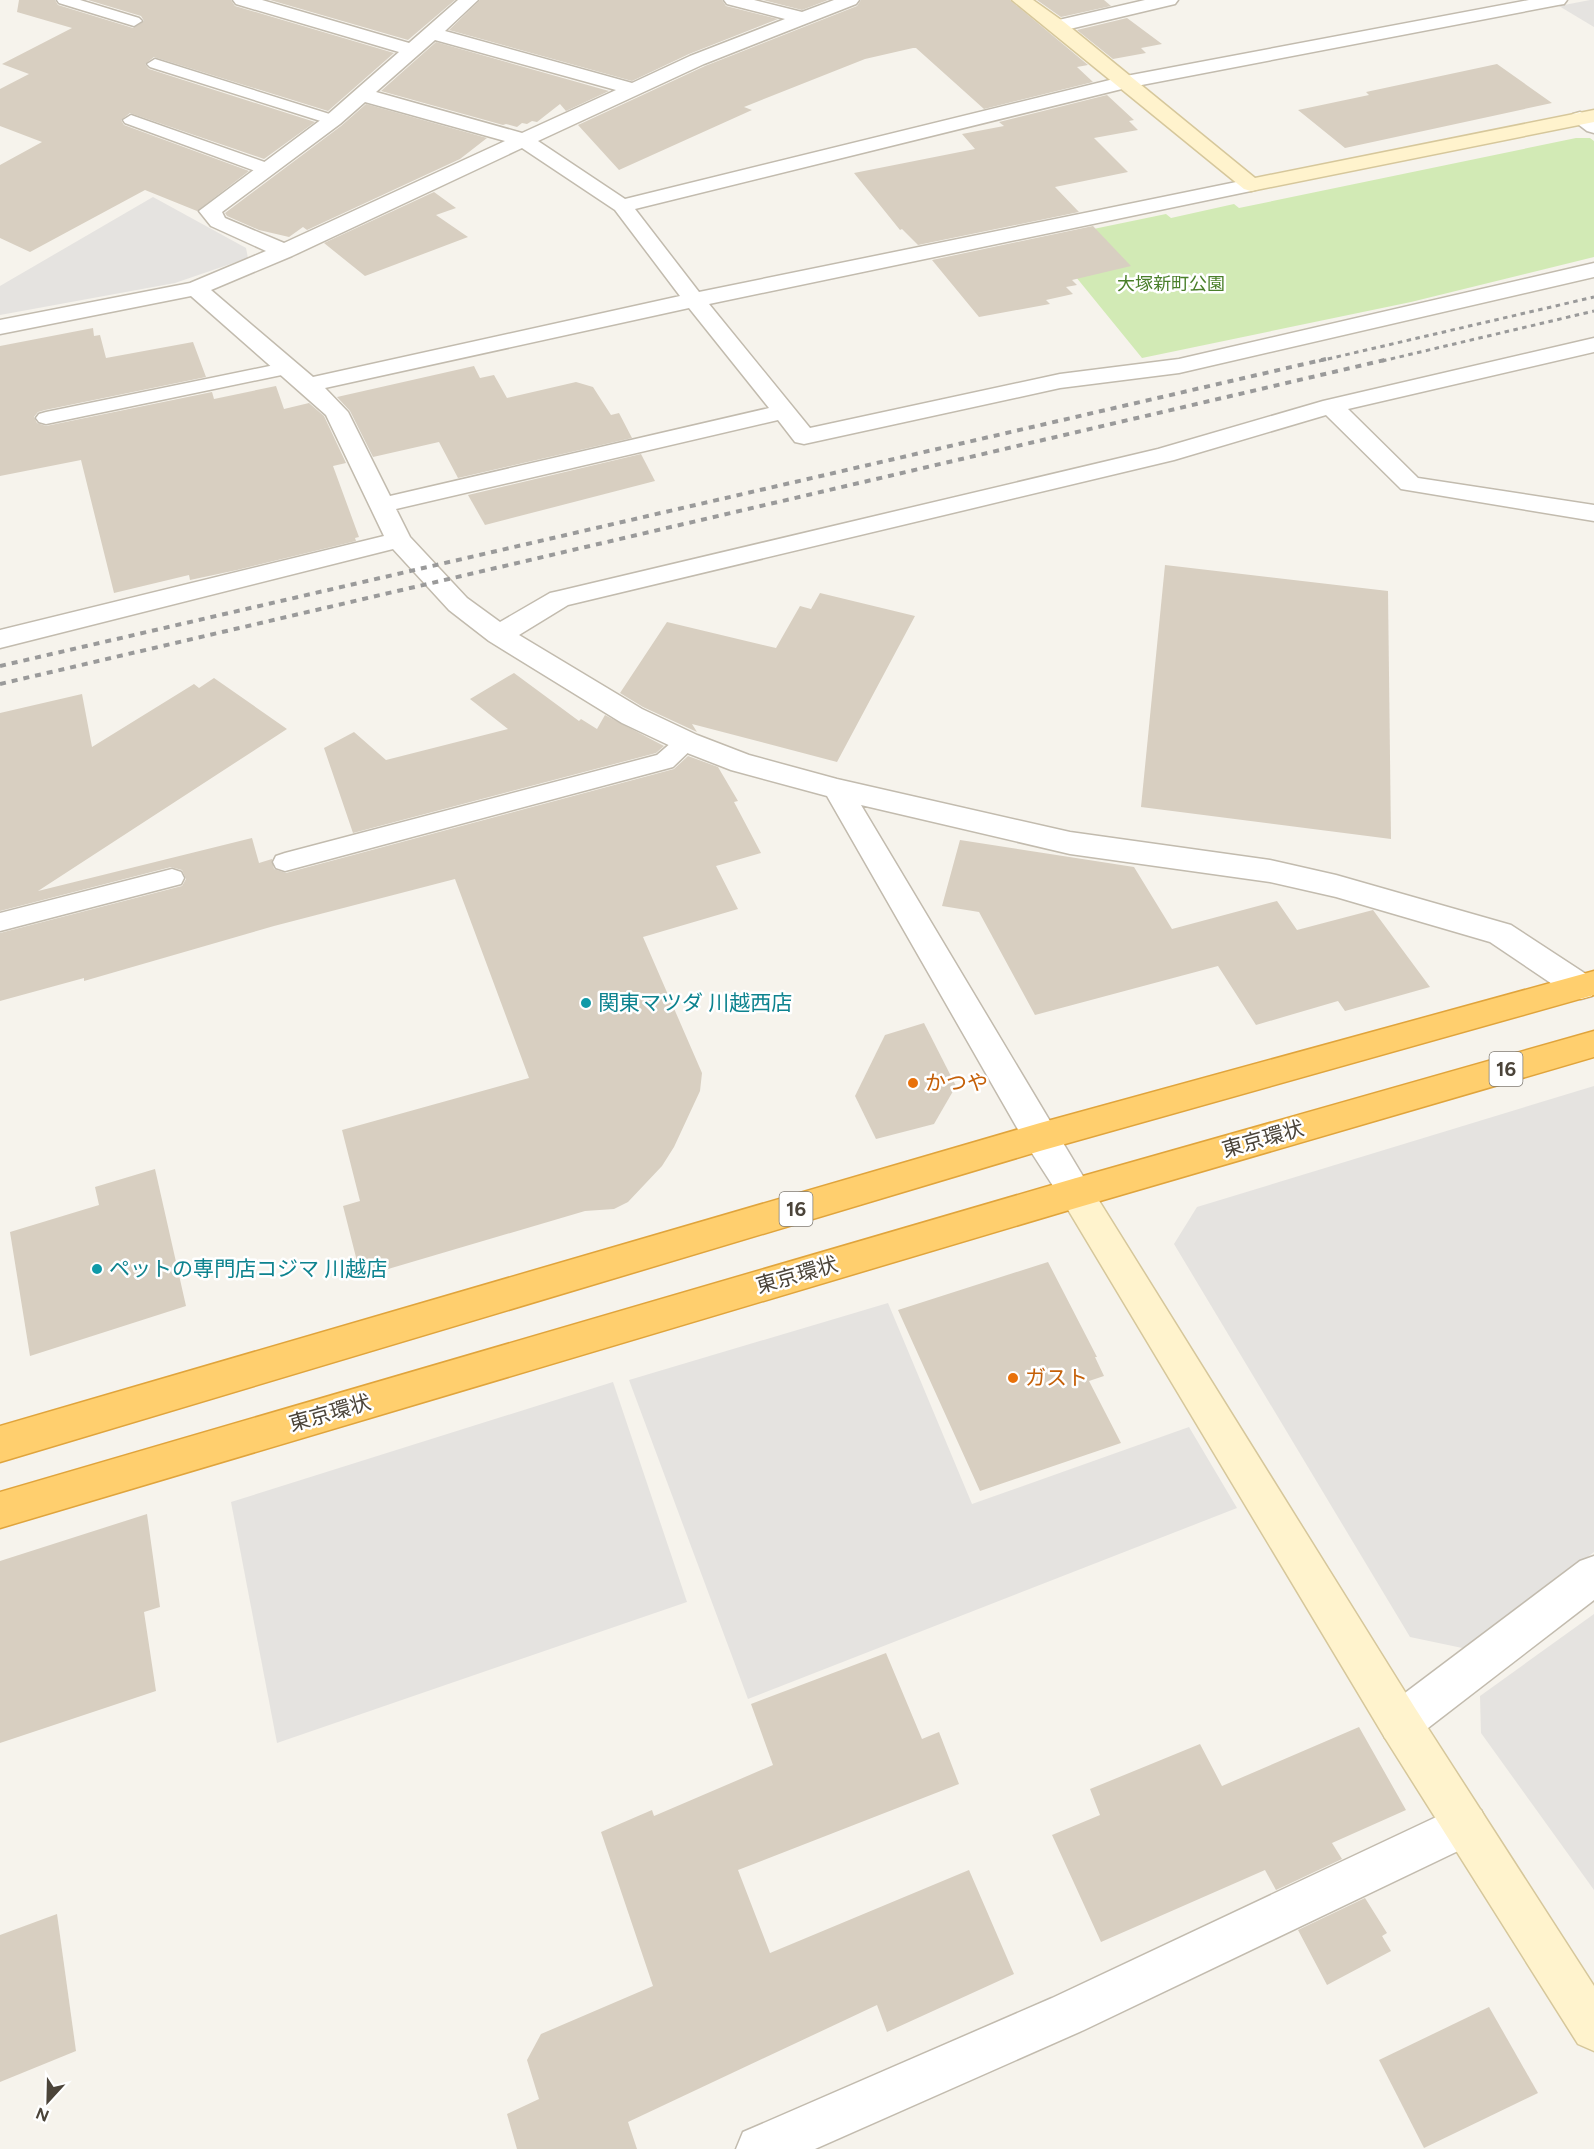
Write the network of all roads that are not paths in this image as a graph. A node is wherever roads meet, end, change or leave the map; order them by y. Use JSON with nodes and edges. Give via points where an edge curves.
{"nodes":[{"id":1,"x":64,"y":0,"type":"edge"},
{"id":2,"x":242,"y":0,"type":"edge"},
{"id":3,"x":733,"y":0,"type":"edge"},
{"id":4,"x":850,"y":0,"type":"edge"},
{"id":5,"x":1021,"y":0,"type":"edge"},
{"id":6,"x":1169,"y":0,"type":"edge"},
{"id":7,"x":1558,"y":0,"type":"edge"},
{"id":8,"x":465,"y":1,"type":"edge"},
{"id":9,"x":1534,"y":2,"type":"edge"},
{"id":10,"x":803,"y":18,"type":"junction"},
{"id":11,"x":134,"y":21,"type":"dead end"},
{"id":12,"x":1057,"y":26,"type":"junction"},
{"id":13,"x":432,"y":33,"type":"junction"},
{"id":14,"x":414,"y":50,"type":"junction"},
{"id":15,"x":155,"y":64,"type":"dead end"},
{"id":16,"x":1126,"y":82,"type":"junction"},
{"id":17,"x":632,"y":89,"type":"junction"},
{"id":18,"x":363,"y":95,"type":"junction"},
{"id":19,"x":131,"y":120,"type":"dead end"},
{"id":20,"x":333,"y":120,"type":"junction"},
{"id":21,"x":1589,"y":120,"type":"edge"},
{"id":22,"x":523,"y":140,"type":"junction"},
{"id":23,"x":267,"y":169,"type":"junction"},
{"id":24,"x":1251,"y":185,"type":"junction"},
{"id":25,"x":622,"y":206,"type":"junction"},
{"id":26,"x":284,"y":250,"type":"junction"},
{"id":27,"x":1594,"y":270,"type":"edge"},
{"id":28,"x":196,"y":288,"type":"junction"},
{"id":29,"x":694,"y":300,"type":"junction"},
{"id":30,"x":0,"y":327,"type":"edge"},
{"id":31,"x":1594,"y":345,"type":"edge"},
{"id":32,"x":299,"y":377,"type":"junction"},
{"id":33,"x":1331,"y":406,"type":"junction"},
{"id":34,"x":784,"y":412,"type":"junction"},
{"id":35,"x":46,"y":418,"type":"dead end"},
{"id":36,"x":382,"y":505,"type":"junction"},
{"id":37,"x":1594,"y":513,"type":"edge"},
{"id":38,"x":399,"y":540,"type":"junction"},
{"id":39,"x":499,"y":635,"type":"junction"},
{"id":40,"x":0,"y":639,"type":"edge"},
{"id":41,"x":687,"y":742,"type":"junction"},
{"id":42,"x":837,"y":789,"type":"junction"},
{"id":43,"x":285,"y":862,"type":"dead end"},
{"id":44,"x":172,"y":878,"type":"dead end"},
{"id":45,"x":0,"y":922,"type":"edge"},
{"id":46,"x":1587,"y":985,"type":"edge"},
{"id":47,"x":1594,"y":1044,"type":"edge"},
{"id":48,"x":1040,"y":1137,"type":"junction"},
{"id":49,"x":1077,"y":1193,"type":"junction"},
{"id":50,"x":0,"y":1444,"type":"edge"},
{"id":51,"x":0,"y":1510,"type":"edge"},
{"id":52,"x":1594,"y":1575,"type":"edge"},
{"id":53,"x":1400,"y":1724,"type":"junction"},
{"id":54,"x":1466,"y":1825,"type":"junction"},
{"id":55,"x":1594,"y":2028,"type":"edge"},
{"id":56,"x":760,"y":2149,"type":"edge"}],
"edges":[{"from":1,"to":11,"type":"lane"},
{"from":2,"to":14,"type":"street"},
{"from":3,"to":10,"type":"street"},
{"from":4,"to":10,"type":"street"},
{"from":5,"to":12,"type":"street"},
{"from":6,"to":12,"type":"street"},
{"from":7,"to":9,"type":"street"},
{"from":8,"to":13,"type":"street"},
{"from":9,"to":16,"type":"street"},
{"from":10,"to":17,"type":"street"},
{"from":12,"to":16,"type":"street"},
{"from":13,"to":14,"type":"street"},
{"from":13,"to":17,"type":"street"},
{"from":14,"to":18,"type":"street"},
{"from":15,"to":20,"type":"lane"},
{"from":16,"to":24,"type":"street"},
{"from":16,"to":25,"type":"street"},
{"from":17,"to":22,"type":"street"},
{"from":18,"to":20,"type":"street"},
{"from":18,"to":22,"type":"street"},
{"from":19,"to":23,"type":"lane"},
{"from":20,"to":23,"type":"street"},
{"from":21,"to":24,"type":"street"},
{"from":22,"to":25,"type":"street"},
{"from":22,"to":26,"type":"street"},
{"from":23,"to":26,"type":"street","via":[[210,211],[218,222]]},
{"from":24,"to":29,"type":"street"},
{"from":25,"to":29,"type":"street"},
{"from":26,"to":28,"type":"street"},
{"from":27,"to":34,"type":"street","via":[[1179,366],[1060,381],[804,437]]},
{"from":28,"to":30,"type":"street"},
{"from":28,"to":32,"type":"street"},
{"from":29,"to":32,"type":"street"},
{"from":29,"to":34,"type":"street"},
{"from":31,"to":33,"type":"street"},
{"from":32,"to":35,"type":"lane"},
{"from":32,"to":36,"type":"street","via":[[336,412]]},
{"from":33,"to":37,"type":"street","via":[[1410,484]]},
{"from":33,"to":39,"type":"street","via":[[1165,454],[559,599]]},
{"from":34,"to":36,"type":"street"},
{"from":36,"to":38,"type":"street"},
{"from":38,"to":39,"type":"street","via":[[458,604]]},
{"from":38,"to":40,"type":"street"},
{"from":39,"to":41,"type":"street","via":[[632,716]]},
{"from":41,"to":42,"type":"street","via":[[741,763]]},
{"from":41,"to":43,"type":"lane","via":[[665,760]]},
{"from":42,"to":46,"type":"street","via":[[1070,843],[1270,871],[1336,886],[1500,933]]},
{"from":42,"to":48,"type":"street"},
{"from":44,"to":45,"type":"lane"},
{"from":46,"to":48,"type":"highway","number":"16"},
{"from":47,"to":49,"type":"highway","name":"東京環状","number":"16"},
{"from":48,"to":49,"type":"street"},
{"from":48,"to":50,"type":"highway","number":"16"},
{"from":49,"to":51,"type":"highway","name":"東京環状","number":"16"},
{"from":49,"to":53,"type":"street"},
{"from":52,"to":53,"type":"street"},
{"from":53,"to":54,"type":"street"},
{"from":54,"to":55,"type":"street"},
{"from":54,"to":56,"type":"street","via":[[1068,2014]]}]}
